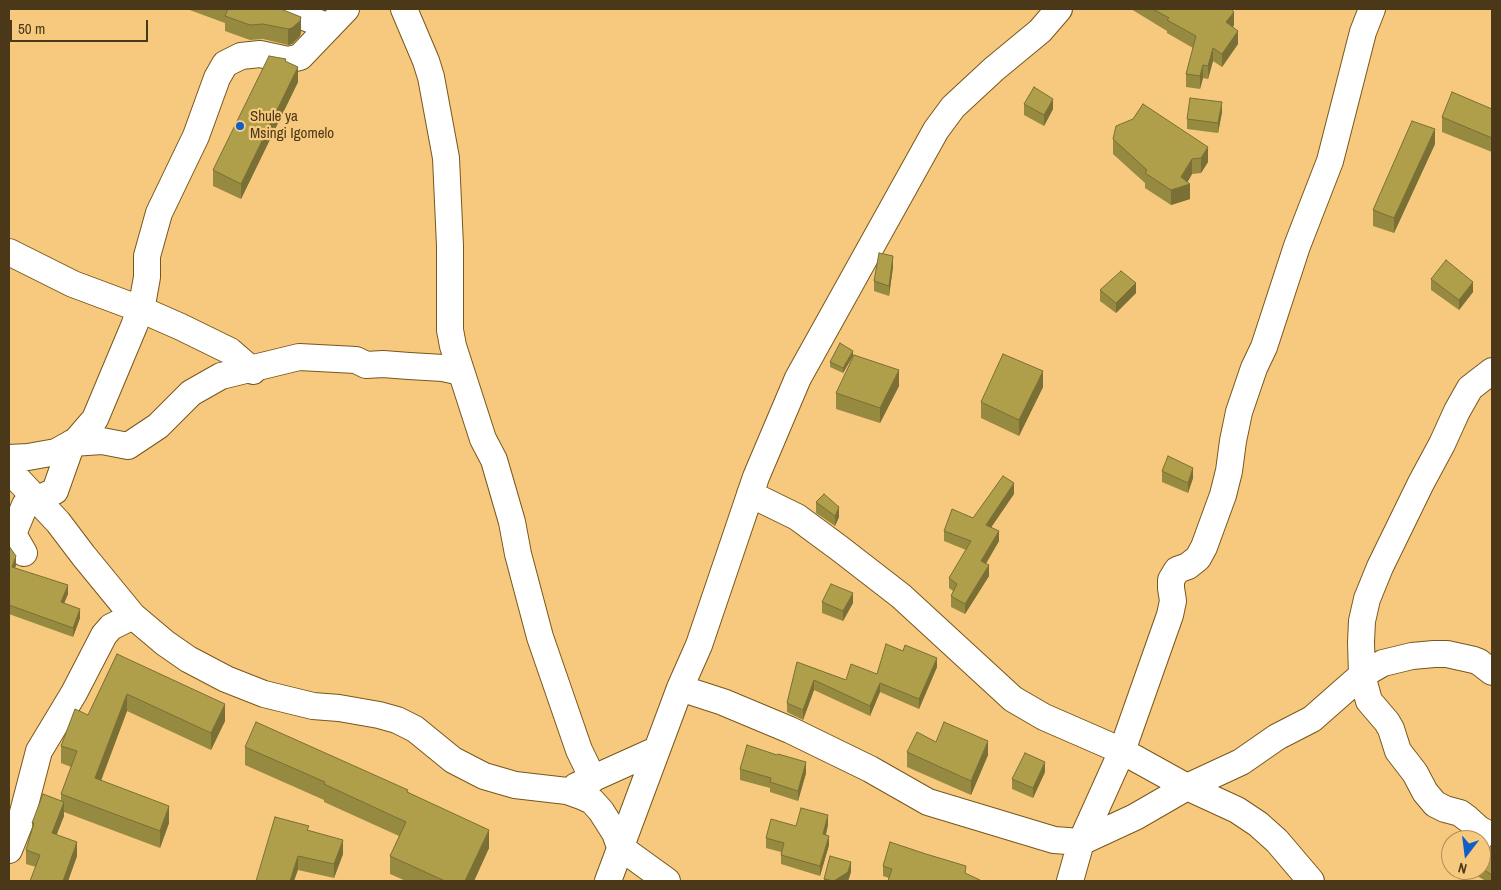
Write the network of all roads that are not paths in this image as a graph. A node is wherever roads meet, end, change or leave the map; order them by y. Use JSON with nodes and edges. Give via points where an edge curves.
{"nodes":[{"id":1,"x":284,"y":9,"type":"edge"},
{"id":2,"x":404,"y":9,"type":"edge"},
{"id":3,"x":1059,"y":9,"type":"edge"},
{"id":4,"x":1372,"y":9,"type":"edge"},
{"id":5,"x":337,"y":18,"type":"edge"},
{"id":6,"x":9,"y":252,"type":"edge"},
{"id":7,"x":140,"y":309,"type":"junction"},
{"id":8,"x":252,"y":370,"type":"junction"},
{"id":9,"x":1492,"y":371,"type":"edge"},
{"id":10,"x":461,"y":372,"type":"junction"},
{"id":11,"x":72,"y":444,"type":"junction"},
{"id":12,"x":9,"y":458,"type":"edge"},
{"id":13,"x":9,"y":470,"type":"edge"},
{"id":14,"x":750,"y":494,"type":"junction"},
{"id":15,"x":37,"y":499,"type":"junction"},
{"id":16,"x":24,"y":553,"type":"dead end"},
{"id":17,"x":133,"y":616,"type":"junction"},
{"id":18,"x":1492,"y":672,"type":"edge"},
{"id":19,"x":1362,"y":675,"type":"junction"},
{"id":20,"x":680,"y":688,"type":"junction"},
{"id":21,"x":656,"y":750,"type":"junction"},
{"id":22,"x":1122,"y":751,"type":"junction"},
{"id":23,"x":593,"y":779,"type":"junction"},
{"id":24,"x":1187,"y":787,"type":"junction"},
{"id":25,"x":567,"y":791,"type":"junction"},
{"id":26,"x":1492,"y":836,"type":"edge"},
{"id":27,"x":1081,"y":842,"type":"junction"},
{"id":28,"x":620,"y":847,"type":"junction"},
{"id":29,"x":9,"y":850,"type":"edge"},
{"id":30,"x":608,"y":881,"type":"edge"},
{"id":31,"x":667,"y":881,"type":"edge"},
{"id":32,"x":1070,"y":881,"type":"edge"},
{"id":33,"x":1311,"y":881,"type":"edge"}],
"edges":[{"from":1,"to":5,"type":"street"},
{"from":2,"to":10,"type":"street","via":[[431,77],[446,158],[450,330]]},
{"from":3,"to":14,"type":"street","via":[[1040,31],[953,107],[936,130],[798,378]]},
{"from":4,"to":22,"type":"street","via":[[1330,161],[1239,412],[1223,495],[1198,558],[1177,570],[1171,580],[1170,616]]},
{"from":5,"to":7,"type":"street","via":[[300,56],[288,60],[260,54],[240,56],[225,64],[211,92],[196,136],[159,213],[147,256],[147,277]]},
{"from":6,"to":7,"type":"street","via":[[73,284]]},
{"from":7,"to":8,"type":"street","via":[[230,352]]},
{"from":7,"to":11,"type":"street","via":[[95,419]]},
{"from":8,"to":10,"type":"street","via":[[299,357]]},
{"from":8,"to":11,"type":"street","via":[[221,376],[191,393],[158,426],[128,446],[102,441]]},
{"from":9,"to":19,"type":"street","via":[[1470,388],[1380,567],[1362,621]]},
{"from":10,"to":23,"type":"street","via":[[494,460],[540,637],[579,750]]},
{"from":11,"to":12,"type":"street","via":[[43,455]]},
{"from":11,"to":15,"type":"street","via":[[55,491]]},
{"from":13,"to":15,"type":"street"},
{"from":14,"to":20,"type":"street","via":[[702,636]]},
{"from":14,"to":22,"type":"street","via":[[797,517],[847,554],[901,596],[1014,698],[1044,717]]},
{"from":15,"to":16,"type":"street","via":[[25,504],[13,534]]},
{"from":15,"to":17,"type":"street"},
{"from":17,"to":25,"type":"street","via":[[164,644],[226,679],[290,701],[397,720],[415,729],[453,760],[484,776],[515,785]]},
{"from":17,"to":29,"type":"street","via":[[111,627],[104,635],[38,752],[22,820]]},
{"from":18,"to":19,"type":"street","via":[[1474,660],[1434,654],[1383,663]]},
{"from":19,"to":24,"type":"street","via":[[1312,719],[1277,737],[1241,762]]},
{"from":19,"to":26,"type":"street","via":[[1369,701],[1386,722],[1398,751],[1425,792],[1435,804],[1460,814]]},
{"from":20,"to":21,"type":"street"},
{"from":20,"to":27,"type":"street","via":[[790,730],[928,802],[1054,840]]},
{"from":21,"to":23,"type":"street"},
{"from":21,"to":28,"type":"street"},
{"from":22,"to":24,"type":"street"},
{"from":22,"to":27,"type":"street"},
{"from":23,"to":25,"type":"street"},
{"from":24,"to":27,"type":"street","via":[[1135,817]]},
{"from":24,"to":33,"type":"street","via":[[1237,810],[1258,824],[1277,840]]},
{"from":25,"to":28,"type":"street","via":[[592,801],[615,833]]},
{"from":27,"to":32,"type":"street"},
{"from":28,"to":30,"type":"street"},
{"from":28,"to":31,"type":"street"}]}
